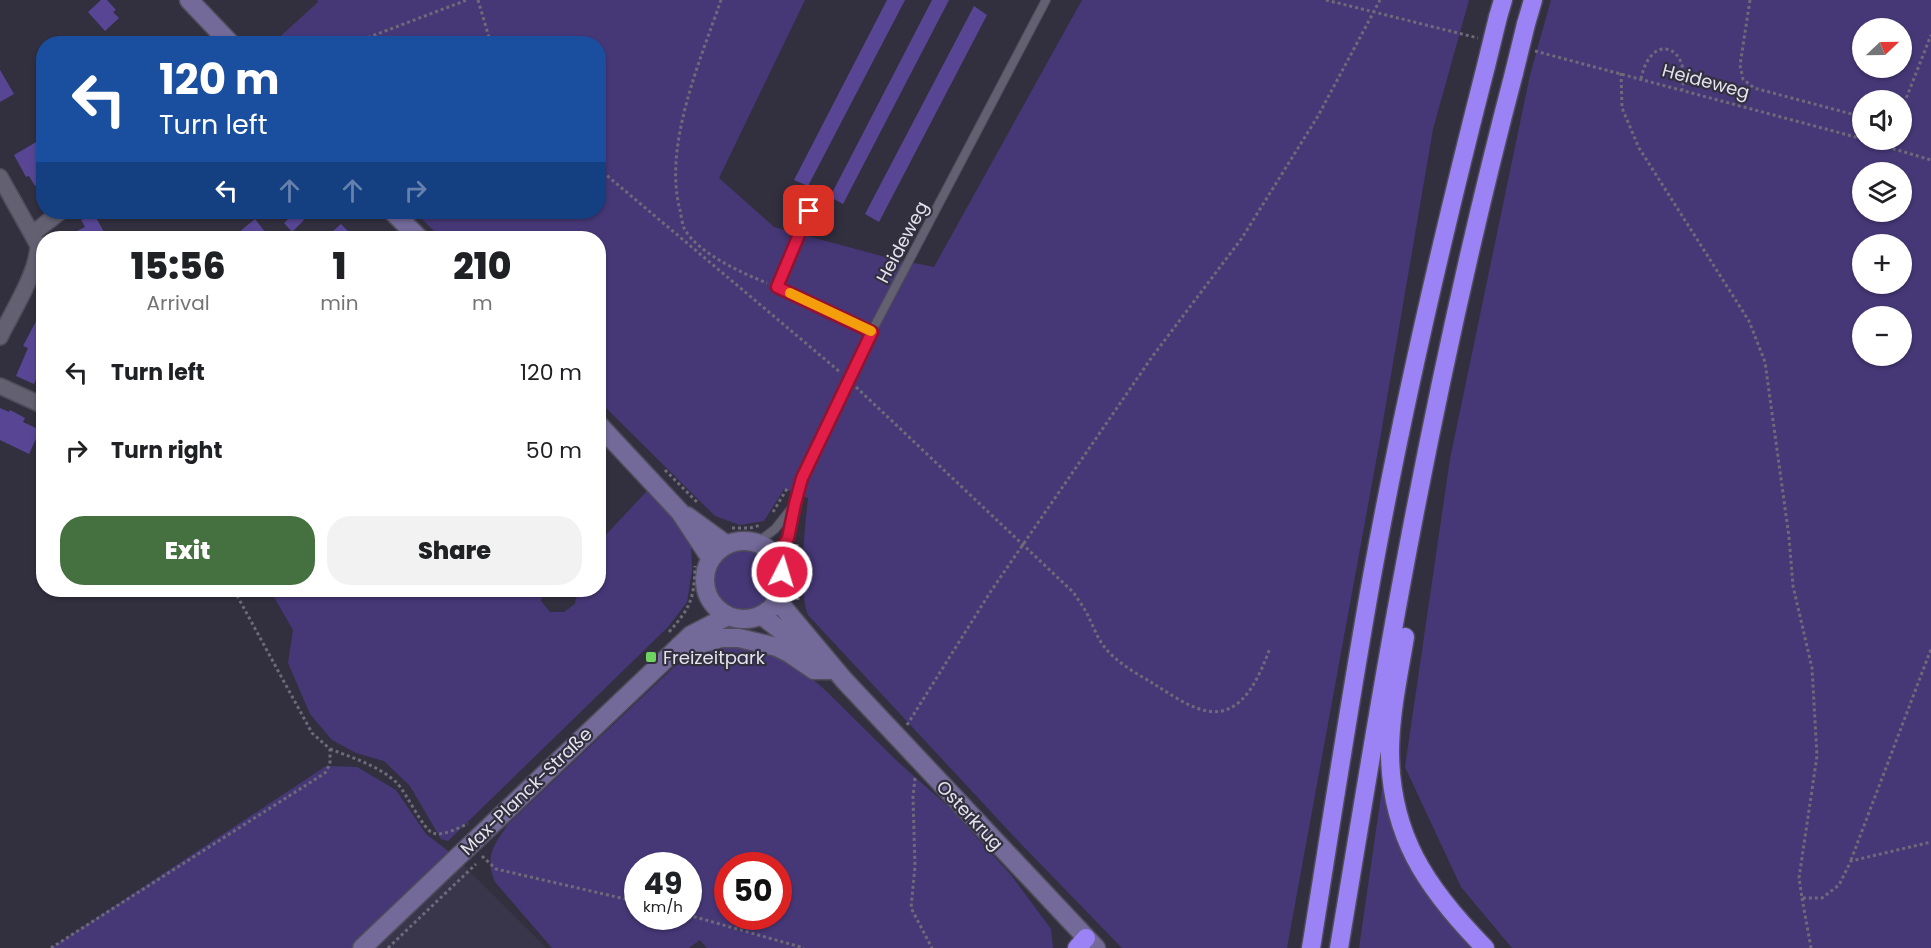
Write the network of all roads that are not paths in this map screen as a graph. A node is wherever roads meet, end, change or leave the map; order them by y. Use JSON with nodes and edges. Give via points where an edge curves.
{"nodes":[{"id":1,"x":189,"y":0,"type":"edge"},
{"id":2,"x":1047,"y":0,"type":"edge"},
{"id":3,"x":1533,"y":0,"type":"edge"},
{"id":4,"x":1500,"y":8,"type":"edge"},
{"id":5,"x":223,"y":36,"type":"edge"},
{"id":6,"x":0,"y":177,"type":"edge"},
{"id":7,"x":809,"y":211,"type":"dead end"},
{"id":8,"x":54,"y":219,"type":"edge"},
{"id":9,"x":400,"y":219,"type":"edge"},
{"id":10,"x":43,"y":231,"type":"edge"},
{"id":11,"x":412,"y":231,"type":"edge"},
{"id":12,"x":35,"y":240,"type":"joint"},
{"id":13,"x":36,"y":245,"type":"edge"},
{"id":14,"x":36,"y":261,"type":"edge"},
{"id":15,"x":872,"y":332,"type":"junction"},
{"id":16,"x":0,"y":337,"type":"edge"},
{"id":17,"x":0,"y":386,"type":"edge"},
{"id":18,"x":36,"y":402,"type":"edge"},
{"id":19,"x":606,"y":433,"type":"edge"},
{"id":20,"x":795,"y":504,"type":"junction"},
{"id":21,"x":680,"y":512,"type":"junction"},
{"id":22,"x":729,"y":536,"type":"junction"},
{"id":23,"x":757,"y":543,"type":"junction"},
{"id":24,"x":703,"y":558,"type":"junction"},
{"id":25,"x":776,"y":558,"type":"junction"},
{"id":26,"x":710,"y":600,"type":"junction"},
{"id":27,"x":777,"y":600,"type":"junction"},
{"id":28,"x":1397,"y":610,"type":"junction"},
{"id":29,"x":761,"y":615,"type":"junction"},
{"id":30,"x":728,"y":616,"type":"junction"},
{"id":31,"x":678,"y":640,"type":"junction"},
{"id":32,"x":837,"y":675,"type":"junction"},
{"id":33,"x":1086,"y":945,"type":"edge"},
{"id":34,"x":362,"y":948,"type":"edge"},
{"id":35,"x":1311,"y":948,"type":"edge"},
{"id":36,"x":1339,"y":948,"type":"edge"},
{"id":37,"x":1485,"y":948,"type":"edge"}],
"edges":[{"from":1,"to":5,"type":"main road"},
{"from":2,"to":15,"type":"lane","name":"Heideweg"},
{"from":3,"to":28,"type":"highway","bridge":true,"via":[[1486,180],[1432,426]]},
{"from":4,"to":35,"type":"highway","bridge":true,"via":[[1443,241],[1372,576]]},
{"from":6,"to":12,"type":"street"},
{"from":7,"to":15,"type":"lane","via":[[777,287]]},
{"from":8,"to":10,"type":"street"},
{"from":9,"to":11,"type":"main road"},
{"from":12,"to":13,"type":"street"},
{"from":14,"to":16,"type":"street"},
{"from":15,"to":20,"type":"lane","name":"Heideweg","via":[[802,478]]},
{"from":17,"to":18,"type":"street"},
{"from":19,"to":21,"type":"main road"},
{"from":20,"to":23,"type":"lane","name":"Heideweg","via":[[775,529]]},
{"from":20,"to":25,"type":"lane","name":"Heideweg","via":[[788,538]]},
{"from":21,"to":22,"type":"main road"},
{"from":21,"to":24,"type":"main road"},
{"from":22,"to":23,"type":"main road"},
{"from":22,"to":24,"type":"main road"},
{"from":23,"to":25,"type":"main road"},
{"from":24,"to":26,"type":"main road"},
{"from":25,"to":27,"type":"main road","via":[[783,581]]},
{"from":26,"to":30,"type":"main road"},
{"from":26,"to":31,"type":"main road","name":"Max-Planck-Straße"},
{"from":27,"to":29,"type":"main road"},
{"from":27,"to":32,"type":"main road","name":"Osterkrug"},
{"from":28,"to":36,"type":"highway"},
{"from":28,"to":37,"type":"highway","via":[[1405,634],[1390,744],[1395,802],[1416,861],[1432,888]]},
{"from":29,"to":30,"type":"main road","via":[[738,619]]},
{"from":29,"to":32,"type":"main road","name":"Osterkrug"},
{"from":30,"to":31,"type":"main road","name":"Max-Planck-Straße"},
{"from":31,"to":32,"type":"main road","via":[[690,647],[721,638],[739,638],[777,647],[814,670]]},
{"from":31,"to":34,"type":"main road","name":"Max-Planck-Straße"},
{"from":32,"to":33,"type":"main road","name":"Osterkrug"}]}
